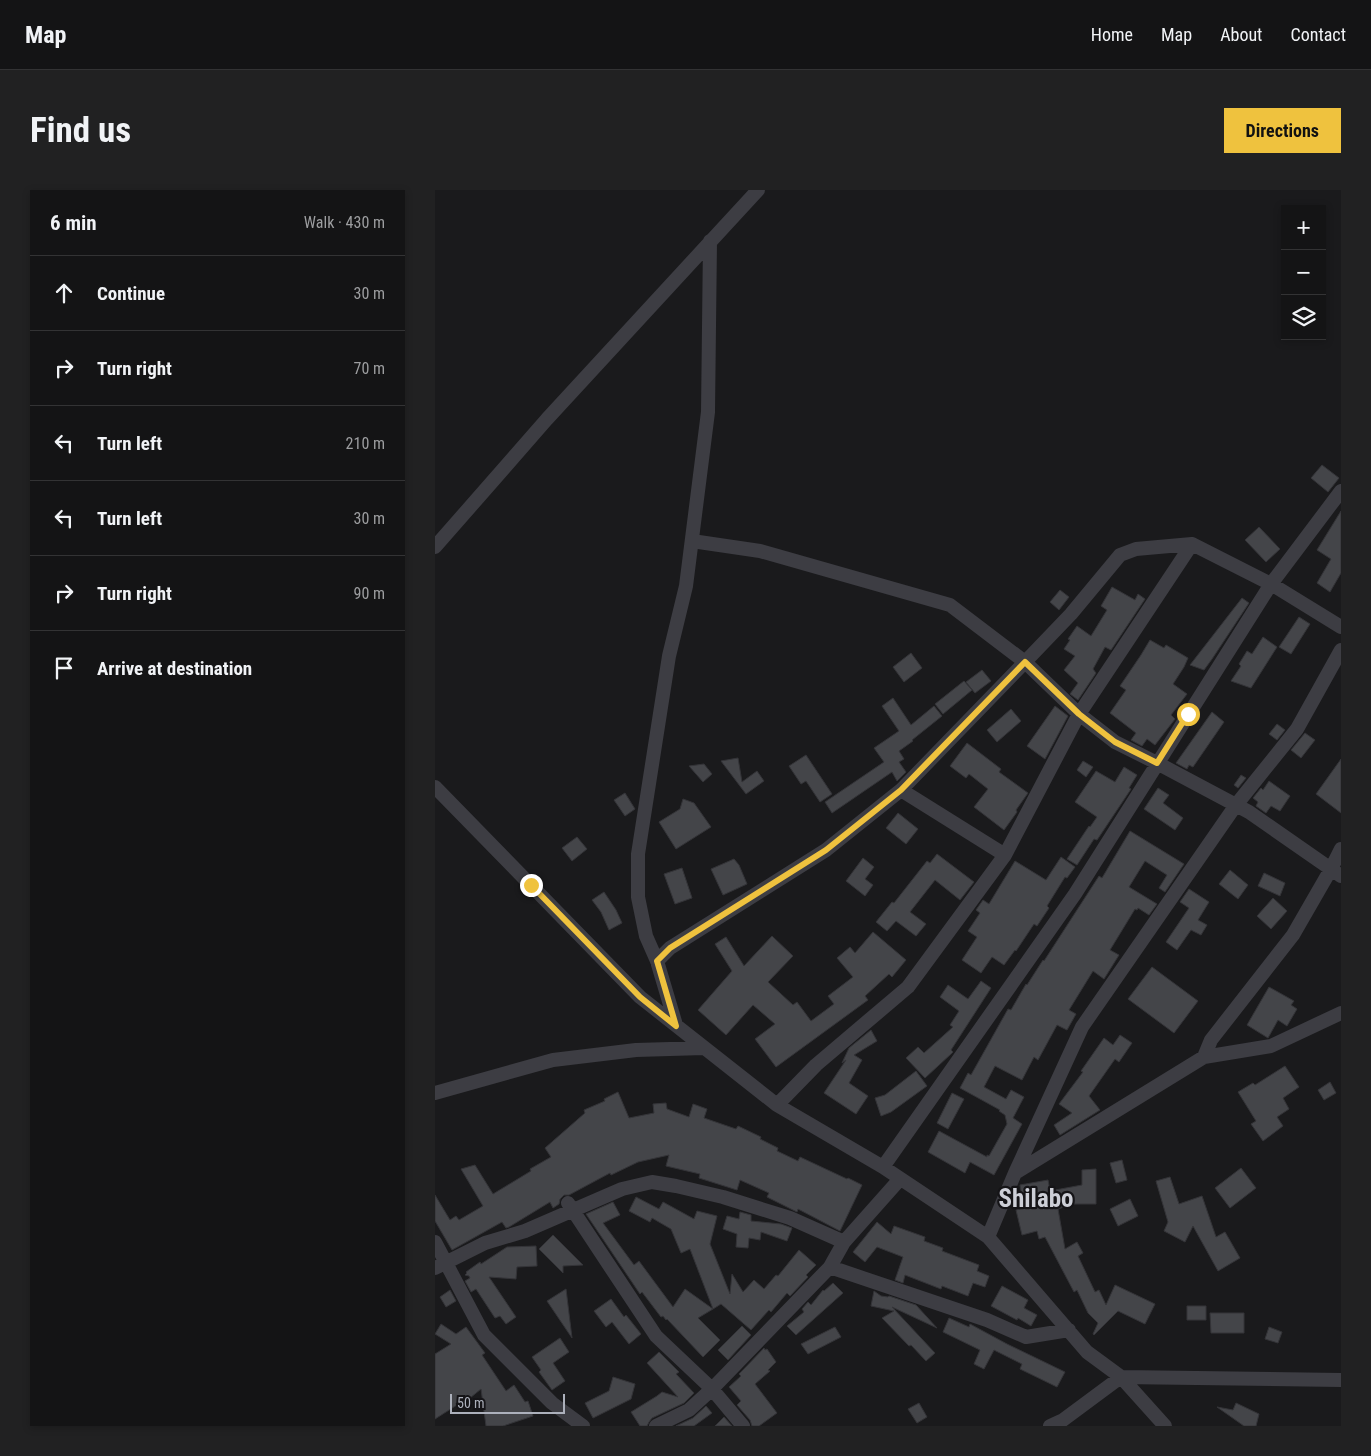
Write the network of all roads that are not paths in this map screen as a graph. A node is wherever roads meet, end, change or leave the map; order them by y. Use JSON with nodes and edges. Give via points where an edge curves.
{"nodes":[{"id":1,"x":758,"y":190,"type":"edge"},
{"id":2,"x":710,"y":241,"type":"junction"},
{"id":3,"x":1341,"y":491,"type":"edge"},
{"id":4,"x":692,"y":540,"type":"junction"},
{"id":5,"x":1192,"y":544,"type":"junction"},
{"id":6,"x":435,"y":548,"type":"edge"},
{"id":7,"x":1271,"y":584,"type":"junction"},
{"id":8,"x":1341,"y":627,"type":"edge"},
{"id":9,"x":1341,"y":650,"type":"edge"},
{"id":10,"x":1025,"y":662,"type":"junction"},
{"id":11,"x":1079,"y":714,"type":"junction"},
{"id":12,"x":1157,"y":763,"type":"junction"},
{"id":13,"x":435,"y":786,"type":"edge"},
{"id":14,"x":901,"y":790,"type":"junction"},
{"id":15,"x":1236,"y":805,"type":"junction"},
{"id":16,"x":1341,"y":849,"type":"edge"},
{"id":17,"x":1005,"y":855,"type":"junction"},
{"id":18,"x":1336,"y":873,"type":"edge"},
{"id":19,"x":657,"y":961,"type":"junction"},
{"id":20,"x":1341,"y":1013,"type":"edge"},
{"id":21,"x":676,"y":1026,"type":"junction"},
{"id":22,"x":704,"y":1048,"type":"junction"},
{"id":23,"x":1204,"y":1057,"type":"junction"},
{"id":24,"x":435,"y":1093,"type":"edge"},
{"id":25,"x":777,"y":1105,"type":"junction"},
{"id":26,"x":883,"y":1167,"type":"junction"},
{"id":27,"x":1015,"y":1173,"type":"junction"},
{"id":28,"x":900,"y":1179,"type":"junction"},
{"id":29,"x":571,"y":1207,"type":"junction"},
{"id":30,"x":987,"y":1237,"type":"junction"},
{"id":31,"x":435,"y":1242,"type":"edge"},
{"id":32,"x":844,"y":1242,"type":"junction"},
{"id":33,"x":440,"y":1266,"type":"edge"},
{"id":34,"x":830,"y":1267,"type":"junction"},
{"id":35,"x":1069,"y":1330,"type":"junction"},
{"id":36,"x":1121,"y":1377,"type":"junction"},
{"id":37,"x":1341,"y":1380,"type":"edge"},
{"id":38,"x":711,"y":1389,"type":"junction"},
{"id":39,"x":583,"y":1426,"type":"edge"},
{"id":40,"x":657,"y":1426,"type":"edge"},
{"id":41,"x":743,"y":1426,"type":"edge"},
{"id":42,"x":1050,"y":1426,"type":"edge"},
{"id":43,"x":1165,"y":1426,"type":"edge"}],
"edges":[{"from":1,"to":2,"type":"street"},
{"from":2,"to":4,"type":"street","via":[[708,412]]},
{"from":2,"to":6,"type":"street","via":[[547,419]]},
{"from":3,"to":7,"type":"street"},
{"from":4,"to":10,"type":"street","via":[[760,551],[950,605]]},
{"from":4,"to":19,"type":"street","via":[[686,586],[669,656],[638,854],[638,897],[646,936]]},
{"from":5,"to":7,"type":"street"},
{"from":5,"to":10,"type":"street","via":[[1136,549],[1120,555],[1071,614]]},
{"from":5,"to":11,"type":"street"},
{"from":7,"to":8,"type":"street"},
{"from":7,"to":12,"type":"street"},
{"from":9,"to":15,"type":"street","via":[[1297,729]]},
{"from":10,"to":11,"type":"street"},
{"from":10,"to":14,"type":"street"},
{"from":11,"to":12,"type":"street","via":[[1115,742]]},
{"from":11,"to":17,"type":"street"},
{"from":12,"to":15,"type":"street"},
{"from":12,"to":26,"type":"street","via":[[1075,894]]},
{"from":13,"to":21,"type":"street","via":[[640,997]]},
{"from":14,"to":17,"type":"street"},
{"from":14,"to":19,"type":"street","via":[[826,850],[670,948]]},
{"from":15,"to":18,"type":"street"},
{"from":15,"to":27,"type":"street","via":[[1082,1027]]},
{"from":16,"to":18,"type":"street"},
{"from":17,"to":25,"type":"street","via":[[908,987],[817,1065]]},
{"from":18,"to":23,"type":"street","via":[[1293,935],[1211,1040]]},
{"from":19,"to":21,"type":"street"},
{"from":20,"to":23,"type":"street","via":[[1271,1046]]},
{"from":21,"to":22,"type":"street"},
{"from":22,"to":24,"type":"street","via":[[636,1050],[553,1060]]},
{"from":22,"to":25,"type":"street"},
{"from":23,"to":27,"type":"street"},
{"from":25,"to":26,"type":"street"},
{"from":26,"to":28,"type":"street"},
{"from":27,"to":30,"type":"street"},
{"from":28,"to":30,"type":"street"},
{"from":28,"to":32,"type":"street"},
{"from":29,"to":32,"type":"street","via":[[653,1182],[723,1197],[790,1218]]},
{"from":29,"to":33,"type":"street","via":[[525,1231],[485,1243]]},
{"from":29,"to":38,"type":"street","via":[[656,1336]]},
{"from":30,"to":35,"type":"street"},
{"from":31,"to":33,"type":"street"},
{"from":32,"to":34,"type":"street"},
{"from":33,"to":39,"type":"street","via":[[484,1335],[552,1403]]},
{"from":34,"to":35,"type":"street","via":[[987,1320],[1026,1337]]},
{"from":34,"to":38,"type":"street"},
{"from":35,"to":36,"type":"street","via":[[1087,1352]]},
{"from":36,"to":37,"type":"street"},
{"from":36,"to":42,"type":"street"},
{"from":36,"to":43,"type":"street"},
{"from":38,"to":40,"type":"street","via":[[689,1410]]},
{"from":38,"to":41,"type":"street"}]}
